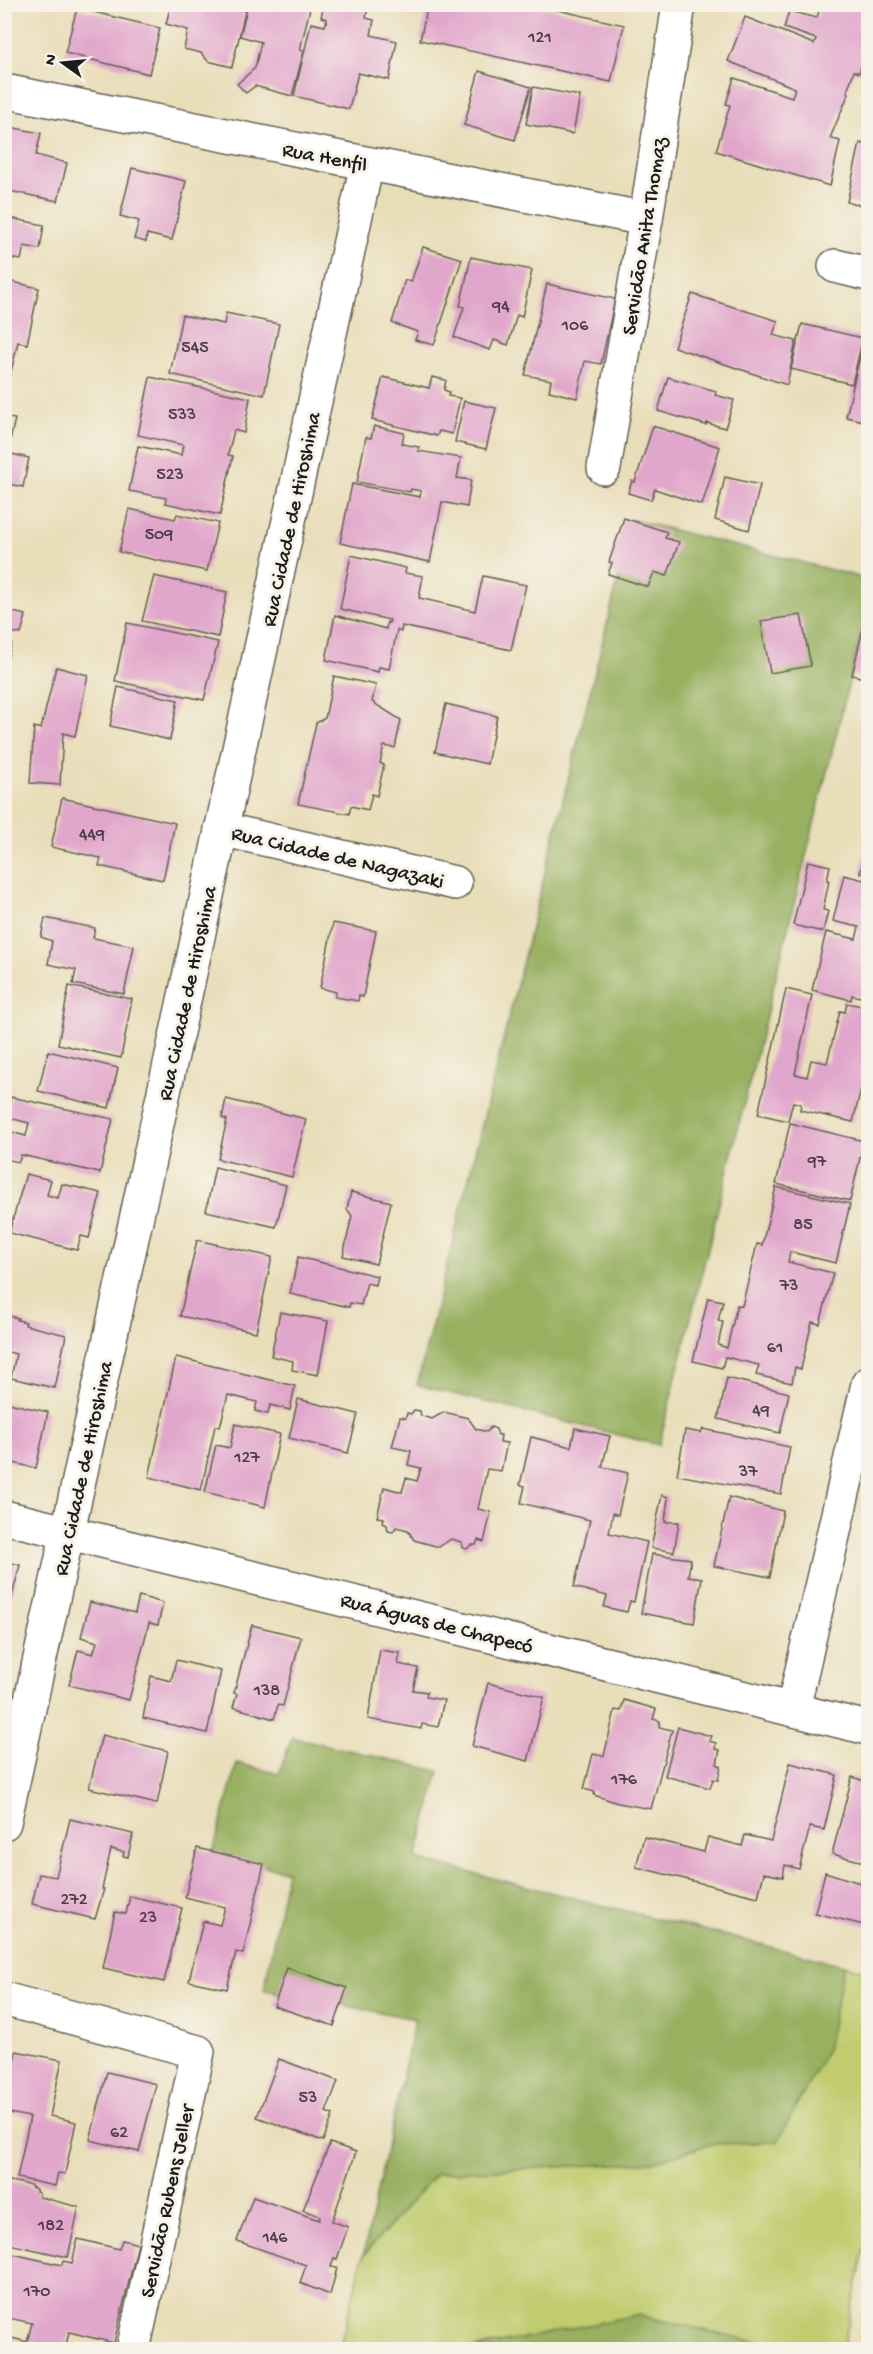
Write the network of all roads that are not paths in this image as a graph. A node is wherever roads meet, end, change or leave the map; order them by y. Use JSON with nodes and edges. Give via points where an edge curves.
{"nodes":[{"id":1,"x":680,"y":4,"type":"edge"},
{"id":2,"x":4,"y":91,"type":"edge"},
{"id":3,"x":367,"y":164,"type":"junction"},
{"id":4,"x":646,"y":219,"type":"junction"},
{"id":5,"x":835,"y":266,"type":"dead end"},
{"id":6,"x":868,"y":274,"type":"edge"},
{"id":7,"x":604,"y":468,"type":"dead end"},
{"id":8,"x":221,"y":829,"type":"junction"},
{"id":9,"x":455,"y":883,"type":"dead end"},
{"id":10,"x":868,"y":1384,"type":"edge"},
{"id":11,"x":4,"y":1517,"type":"edge"},
{"id":12,"x":68,"y":1532,"type":"junction"},
{"id":13,"x":793,"y":1709,"type":"junction"},
{"id":14,"x":868,"y":1728,"type":"edge"},
{"id":15,"x":4,"y":1823,"type":"edge"},
{"id":16,"x":4,"y":2000,"type":"edge"},
{"id":17,"x":133,"y":2349,"type":"edge"}],
"edges":[{"from":1,"to":4,"type":"street","name":"Servidão Anita Thomaz"},
{"from":2,"to":3,"type":"street","name":"Rua Henfil"},
{"from":3,"to":4,"type":"street","name":"Rua Henfil"},
{"from":3,"to":8,"type":"street","name":"Rua Cidade de Hiroshima"},
{"from":4,"to":7,"type":"street","name":"Servidão Anita Thomaz"},
{"from":5,"to":6,"type":"street"},
{"from":8,"to":9,"type":"street","name":"Rua Cidade de Nagazaki"},
{"from":8,"to":12,"type":"street","name":"Rua Cidade de Hiroshima"},
{"from":10,"to":13,"type":"street"},
{"from":11,"to":12,"type":"street","name":"Rua Águas de Chapecó"},
{"from":12,"to":13,"type":"street","name":"Rua Águas de Chapecó"},
{"from":12,"to":15,"type":"street","name":"Rua Cidade de Hiroshima"},
{"from":13,"to":14,"type":"street","name":"Rua Águas de Chapecó"},
{"from":16,"to":17,"type":"street","name":"Servidão Rubens Jeller","via":[[198,2052]]}]}
